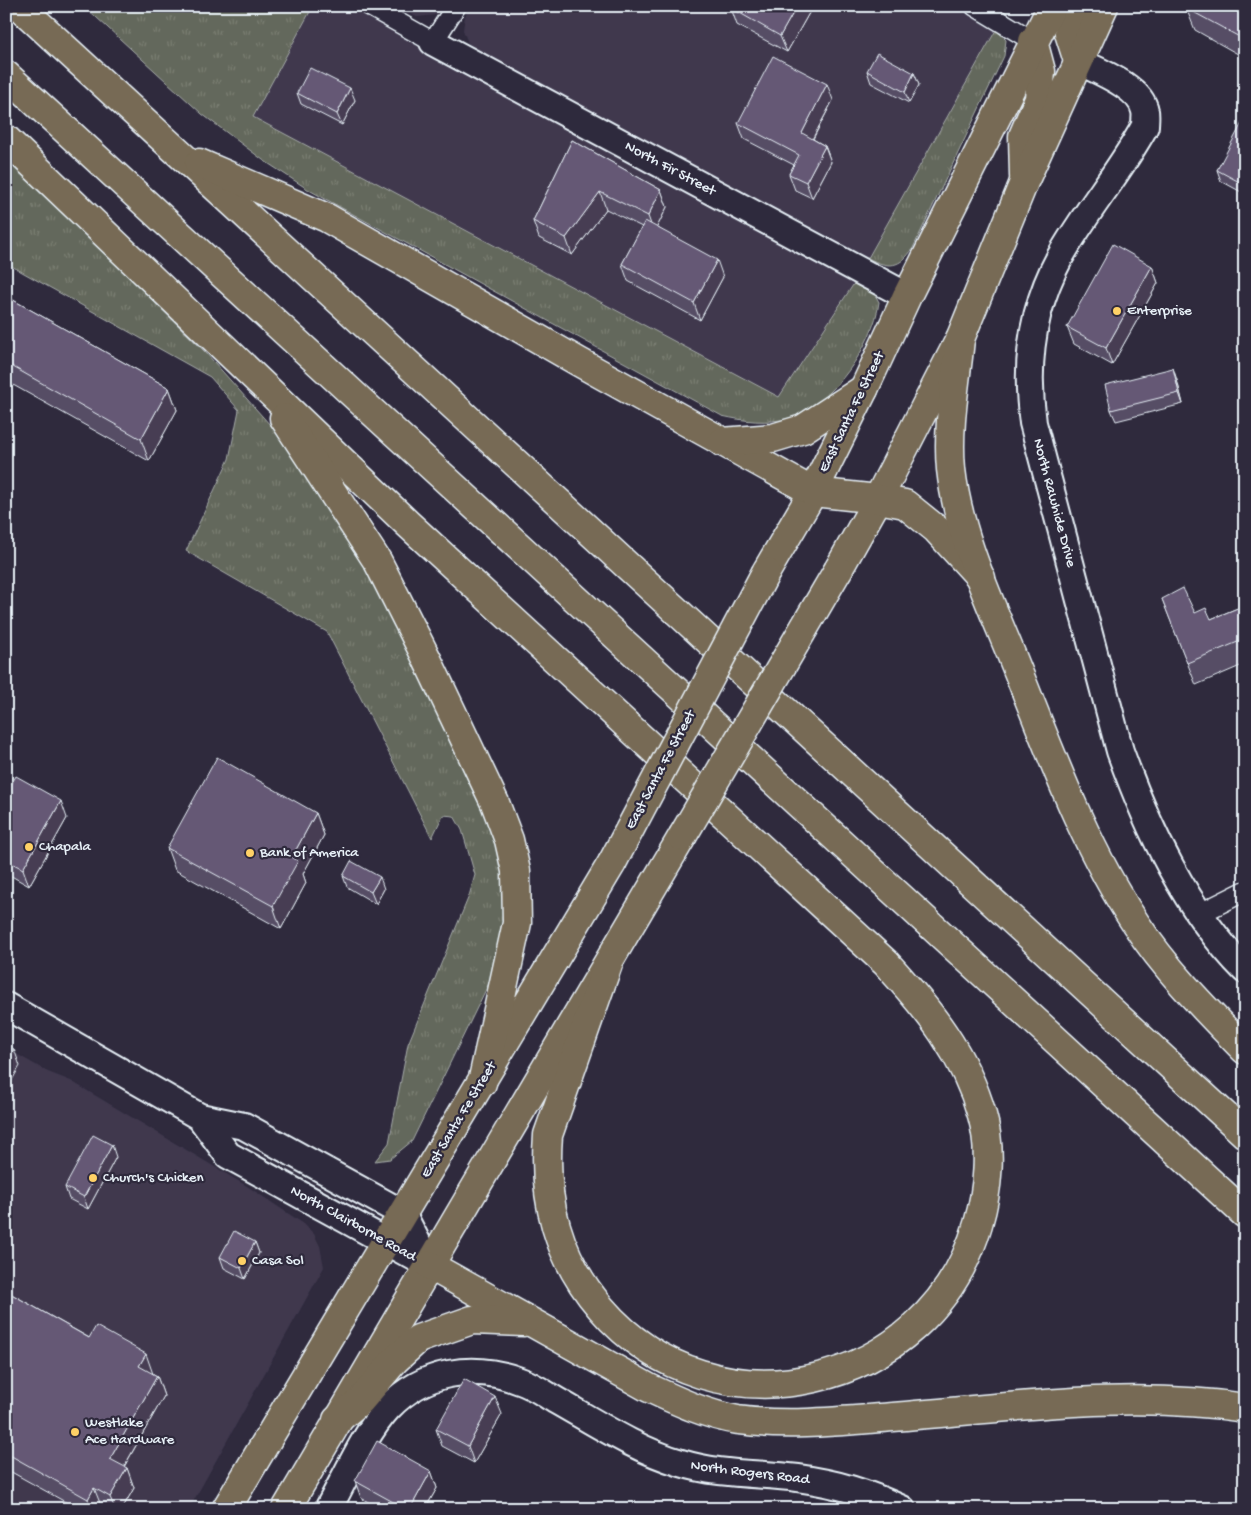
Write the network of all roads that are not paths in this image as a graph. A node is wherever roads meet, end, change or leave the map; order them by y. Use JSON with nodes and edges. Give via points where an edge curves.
{"nodes":[{"id":1,"x":19,"y":6,"type":"edge"},
{"id":2,"x":369,"y":6,"type":"edge"},
{"id":3,"x":456,"y":6,"type":"edge"},
{"id":4,"x":975,"y":6,"type":"edge"},
{"id":5,"x":1052,"y":6,"type":"edge"},
{"id":6,"x":1075,"y":6,"type":"edge"},
{"id":7,"x":1104,"y":6,"type":"edge"},
{"id":8,"x":1033,"y":41,"type":"junction"},
{"id":9,"x":433,"y":42,"type":"junction"},
{"id":10,"x":1078,"y":61,"type":"junction"},
{"id":11,"x":6,"y":75,"type":"edge"},
{"id":12,"x":6,"y":139,"type":"edge"},
{"id":13,"x":180,"y":154,"type":"junction"},
{"id":14,"x":1024,"y":182,"type":"junction"},
{"id":15,"x":907,"y":296,"type":"junction"},
{"id":16,"x":960,"y":339,"type":"junction"},
{"id":17,"x":269,"y":390,"type":"junction"},
{"id":18,"x":864,"y":390,"type":"junction"},
{"id":19,"x":722,"y":442,"type":"junction"},
{"id":20,"x":813,"y":492,"type":"junction"},
{"id":21,"x":878,"y":499,"type":"junction"},
{"id":22,"x":981,"y":578,"type":"junction"},
{"id":23,"x":1245,"y":891,"type":"edge"},
{"id":24,"x":1201,"y":914,"type":"junction"},
{"id":25,"x":608,"y":964,"type":"junction"},
{"id":26,"x":1245,"y":970,"type":"edge"},
{"id":27,"x":11,"y":1008,"type":"edge"},
{"id":28,"x":1245,"y":1050,"type":"edge"},
{"id":29,"x":482,"y":1083,"type":"junction"},
{"id":30,"x":200,"y":1117,"type":"junction"},
{"id":31,"x":1245,"y":1134,"type":"edge"},
{"id":32,"x":402,"y":1213,"type":"junction"},
{"id":33,"x":1245,"y":1214,"type":"edge"},
{"id":34,"x":385,"y":1241,"type":"junction"},
{"id":35,"x":429,"y":1265,"type":"junction"},
{"id":36,"x":528,"y":1322,"type":"junction"},
{"id":37,"x":1245,"y":1408,"type":"edge"},
{"id":38,"x":336,"y":1420,"type":"junction"},
{"id":39,"x":226,"y":1509,"type":"edge"},
{"id":40,"x":286,"y":1509,"type":"edge"},
{"id":41,"x":328,"y":1509,"type":"edge"},
{"id":42,"x":902,"y":1509,"type":"edge"}],
"edges":[{"from":1,"to":13,"type":"main road"},
{"from":2,"to":9,"type":"street"},
{"from":3,"to":9,"type":"street"},
{"from":4,"to":8,"type":"street"},
{"from":5,"to":8,"type":"main road","name":"East Santa Fe Street"},
{"from":6,"to":10,"type":"main road","via":[[1070,33]]},
{"from":7,"to":10,"type":"main road"},
{"from":8,"to":14,"type":"main road","via":[[1041,71],[1039,99],[1022,136]]},
{"from":8,"to":15,"type":"main road","name":"East Santa Fe Street"},
{"from":9,"to":15,"type":"street","name":"North Fir Street"},
{"from":10,"to":14,"type":"main road"},
{"from":10,"to":24,"type":"street","name":"North Rawhide Drive","via":[[1126,86],[1138,96],[1145,110],[1145,126],[1047,283],[1032,340],[1029,396],[1043,463],[1120,751],[1145,819]]},
{"from":11,"to":33,"type":"main road"},
{"from":12,"to":17,"type":"main road"},
{"from":13,"to":19,"type":"main road","via":[[327,218]]},
{"from":13,"to":31,"type":"main road"},
{"from":14,"to":16,"type":"main road"},
{"from":15,"to":18,"type":"main road","name":"East Santa Fe Street"},
{"from":16,"to":21,"type":"main road"},
{"from":16,"to":22,"type":"main road","via":[[950,439],[951,469],[961,515]]},
{"from":17,"to":25,"type":"main road","via":[[408,524],[886,964],[939,1025],[957,1052],[981,1110],[987,1180],[983,1208],[964,1261],[933,1308],[911,1330],[872,1357],[835,1373],[778,1384],[748,1383],[717,1379],[660,1357],[634,1340],[592,1298],[577,1276],[554,1223],[546,1160],[548,1134]]},
{"from":17,"to":29,"type":"main road","via":[[291,431],[378,562],[495,803],[509,840],[516,871],[517,923]]},
{"from":18,"to":19,"type":"main road","via":[[803,429],[773,438]]},
{"from":18,"to":20,"type":"main road","name":"East Santa Fe Street"},
{"from":19,"to":20,"type":"main road"},
{"from":20,"to":21,"type":"main road"},
{"from":20,"to":29,"type":"main road","name":"East Santa Fe Street","bridge":true,"via":[[766,572],[612,863]]},
{"from":21,"to":22,"type":"main road","via":[[905,504],[920,515]]},
{"from":21,"to":25,"type":"main road","bridge":true},
{"from":22,"to":28,"type":"main road","via":[[1061,778],[1112,886],[1171,970]]},
{"from":23,"to":24,"type":"street"},
{"from":24,"to":26,"type":"street","name":"North Rawhide Drive"},
{"from":25,"to":35,"type":"main road"},
{"from":27,"to":30,"type":"street","name":"North Clairborne Road"},
{"from":29,"to":32,"type":"main road","name":"East Santa Fe Street"},
{"from":30,"to":32,"type":"street","name":"North Clairborne Road","via":[[244,1126]]},
{"from":30,"to":34,"type":"street","name":"North Clairborne Road","via":[[228,1155]]},
{"from":32,"to":34,"type":"main road","name":"East Santa Fe Street"},
{"from":32,"to":35,"type":"street","name":"North Clairborne Road"},
{"from":34,"to":35,"type":"street","name":"North Clairborne Road"},
{"from":34,"to":39,"type":"main road","name":"East Santa Fe Street"},
{"from":35,"to":36,"type":"main road"},
{"from":35,"to":38,"type":"main road"},
{"from":36,"to":37,"type":"main road","via":[[648,1388],[685,1404],[737,1420],[802,1423],[1094,1401],[1183,1401]]},
{"from":36,"to":38,"type":"main road","via":[[472,1320],[418,1339],[361,1400]]},
{"from":38,"to":40,"type":"main road"},
{"from":41,"to":42,"type":"street","name":"North Rogers Road","via":[[388,1409],[424,1380],[464,1370],[520,1381],[632,1442],[682,1464],[735,1474],[834,1484],[861,1491]]}]}
